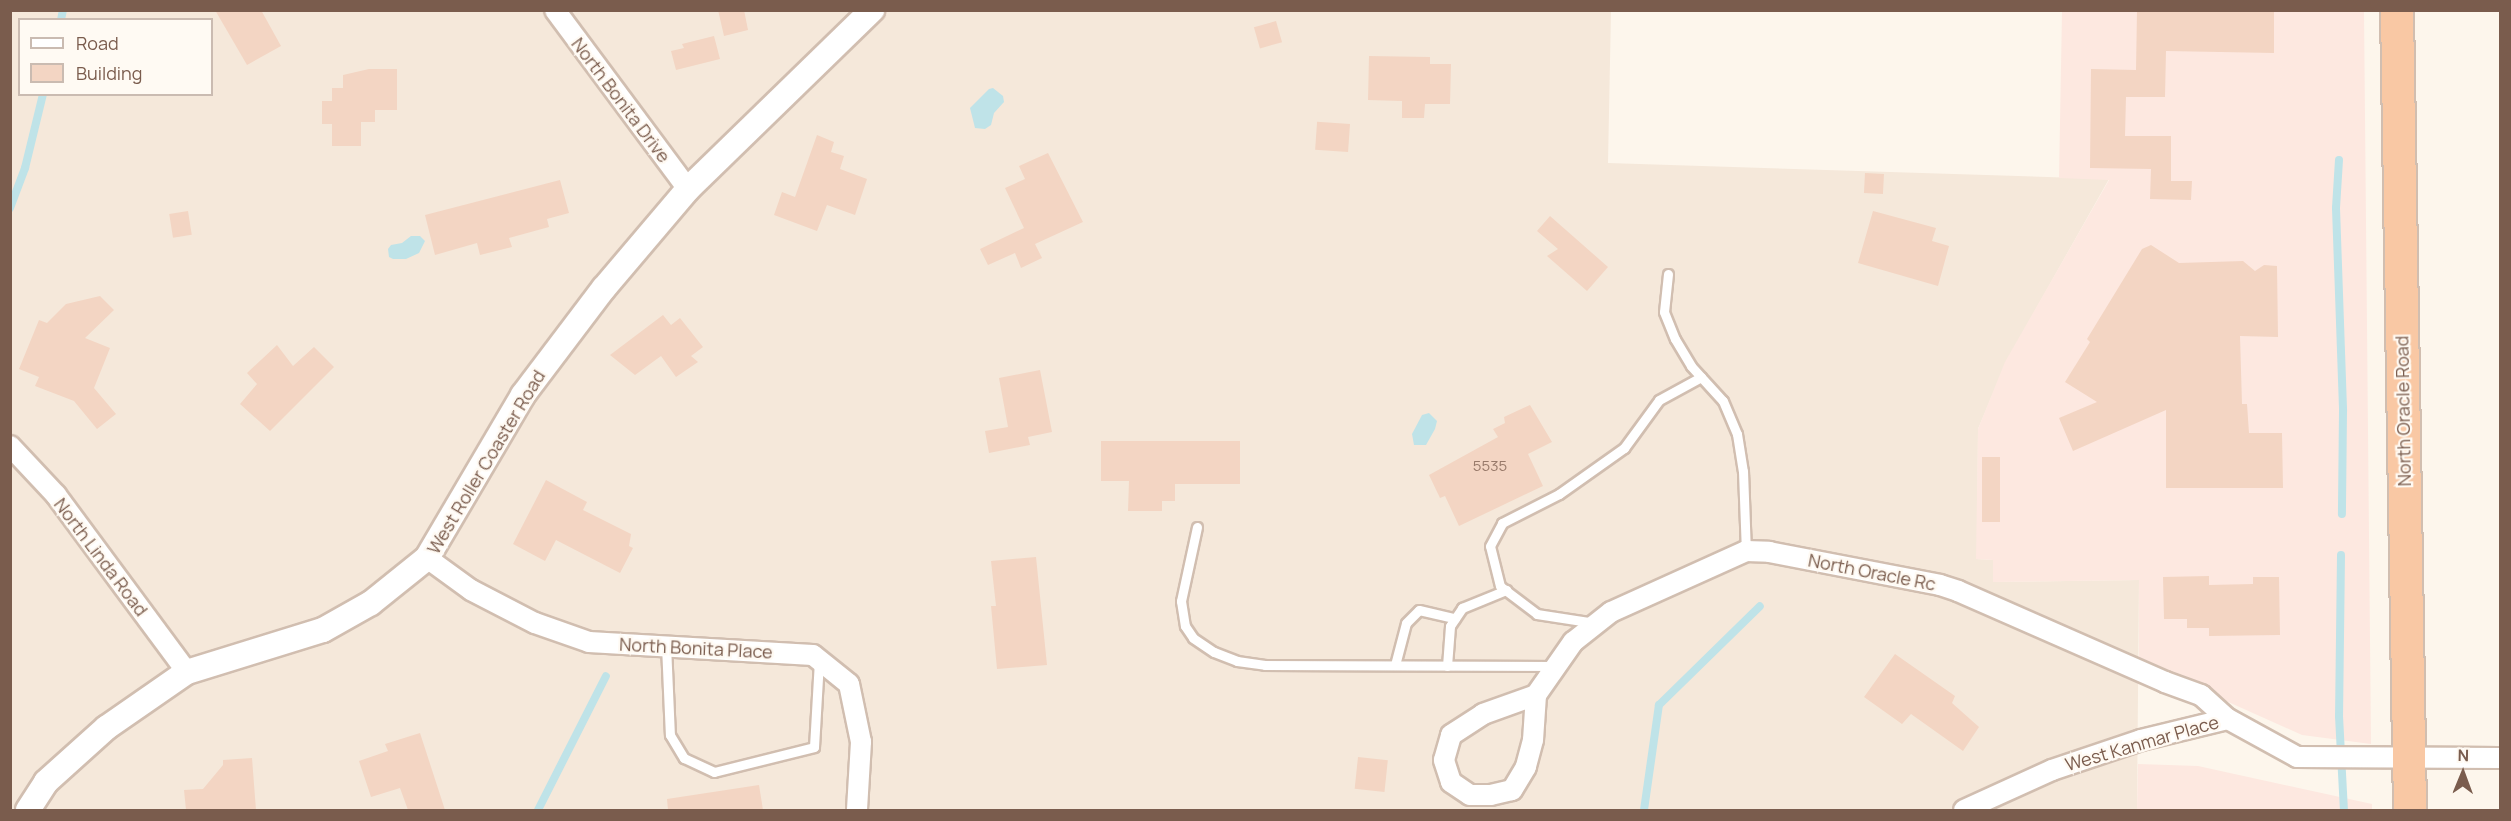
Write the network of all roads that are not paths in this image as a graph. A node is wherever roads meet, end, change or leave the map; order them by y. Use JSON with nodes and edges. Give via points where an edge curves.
{"nodes":[{"id":1,"x":555,"y":10,"type":"edge"},
{"id":2,"x":872,"y":10,"type":"edge"},
{"id":3,"x":2397,"y":10,"type":"edge"},
{"id":4,"x":688,"y":189,"type":"junction"},
{"id":5,"x":1668,"y":274,"type":"dead end"},
{"id":6,"x":1701,"y":376,"type":"junction"},
{"id":7,"x":10,"y":446,"type":"edge"},
{"id":8,"x":1197,"y":527,"type":"dead end"},
{"id":9,"x":1746,"y":551,"type":"junction"},
{"id":10,"x":428,"y":558,"type":"junction"},
{"id":11,"x":1506,"y":590,"type":"junction"},
{"id":12,"x":1455,"y":618,"type":"junction"},
{"id":13,"x":1596,"y":623,"type":"junction"},
{"id":14,"x":666,"y":645,"type":"junction"},
{"id":15,"x":819,"y":660,"type":"junction"},
{"id":16,"x":1395,"y":665,"type":"junction"},
{"id":17,"x":1447,"y":666,"type":"junction"},
{"id":18,"x":1557,"y":666,"type":"junction"},
{"id":19,"x":187,"y":672,"type":"junction"},
{"id":20,"x":1536,"y":695,"type":"junction"},
{"id":21,"x":2228,"y":719,"type":"junction"},
{"id":22,"x":2410,"y":758,"type":"junction"},
{"id":23,"x":2500,"y":758,"type":"edge"},
{"id":24,"x":28,"y":810,"type":"edge"},
{"id":25,"x":857,"y":810,"type":"edge"},
{"id":26,"x":1964,"y":810,"type":"edge"},
{"id":27,"x":2410,"y":810,"type":"edge"}],
"edges":[{"from":1,"to":4,"type":"street","name":"North Bonita Drive"},
{"from":2,"to":4,"type":"street","name":"West Roller Coaster Road"},
{"from":3,"to":22,"type":"highway","name":"North Oracle Road"},
{"from":4,"to":10,"type":"street","name":"West Roller Coaster Road","via":[[604,288],[523,394]]},
{"from":5,"to":6,"type":"lane","via":[[1664,312],[1690,366]]},
{"from":6,"to":9,"type":"lane","via":[[1723,401],[1737,434],[1743,471]]},
{"from":6,"to":11,"type":"lane","via":[[1659,400],[1624,448],[1559,494],[1502,523],[1490,546],[1500,586]]},
{"from":7,"to":19,"type":"street","name":"North Linda Road","via":[[56,495]]},
{"from":8,"to":16,"type":"lane","via":[[1181,601],[1185,626],[1193,638],[1222,655],[1264,665]]},
{"from":9,"to":13,"type":"street","name":"North Oracle Rc","via":[[1611,612]]},
{"from":9,"to":21,"type":"street","name":"North Oracle Rc","via":[[1940,585],[2201,695]]},
{"from":10,"to":14,"type":"street","name":"North Bonita Place","via":[[471,590],[535,623],[589,642]]},
{"from":10,"to":19,"type":"street","name":"West Roller Coaster Road","via":[[371,603],[323,630]]},
{"from":11,"to":12,"type":"lane","via":[[1462,608]]},
{"from":11,"to":13,"type":"lane","via":[[1537,614]]},
{"from":12,"to":16,"type":"lane","via":[[1419,610],[1406,623]]},
{"from":12,"to":17,"type":"lane","via":[[1450,626]]},
{"from":13,"to":18,"type":"street","name":"North Oracle Rc","via":[[1573,642]]},
{"from":14,"to":15,"type":"street","name":"North Bonita Place","via":[[813,655]]},
{"from":14,"to":15,"type":"lane","via":[[669,735],[684,758],[714,771],[814,747]]},
{"from":15,"to":25,"type":"street","name":"North Bonita Place","via":[[849,684],[861,742]]},
{"from":16,"to":17,"type":"lane"},
{"from":17,"to":18,"type":"lane"},
{"from":18,"to":20,"type":"street","name":"North Oracle Rc"},
{"from":19,"to":24,"type":"street","name":"West Roller Coaster Road","via":[[106,728],[46,782]]},
{"from":20,"to":20,"type":"street","via":[[1483,714],[1451,735],[1444,760],[1451,782],[1470,795],[1512,790],[1526,767],[1533,740]]},
{"from":21,"to":22,"type":"street","name":"West Kanmar Place","via":[[2296,757]]},
{"from":21,"to":26,"type":"street","name":"West Kanmar Place","via":[[2141,740],[2052,770]]},
{"from":22,"to":23,"type":"street","name":"West Kanmar Place"},
{"from":22,"to":27,"type":"highway","name":"North Oracle Road"}]}
